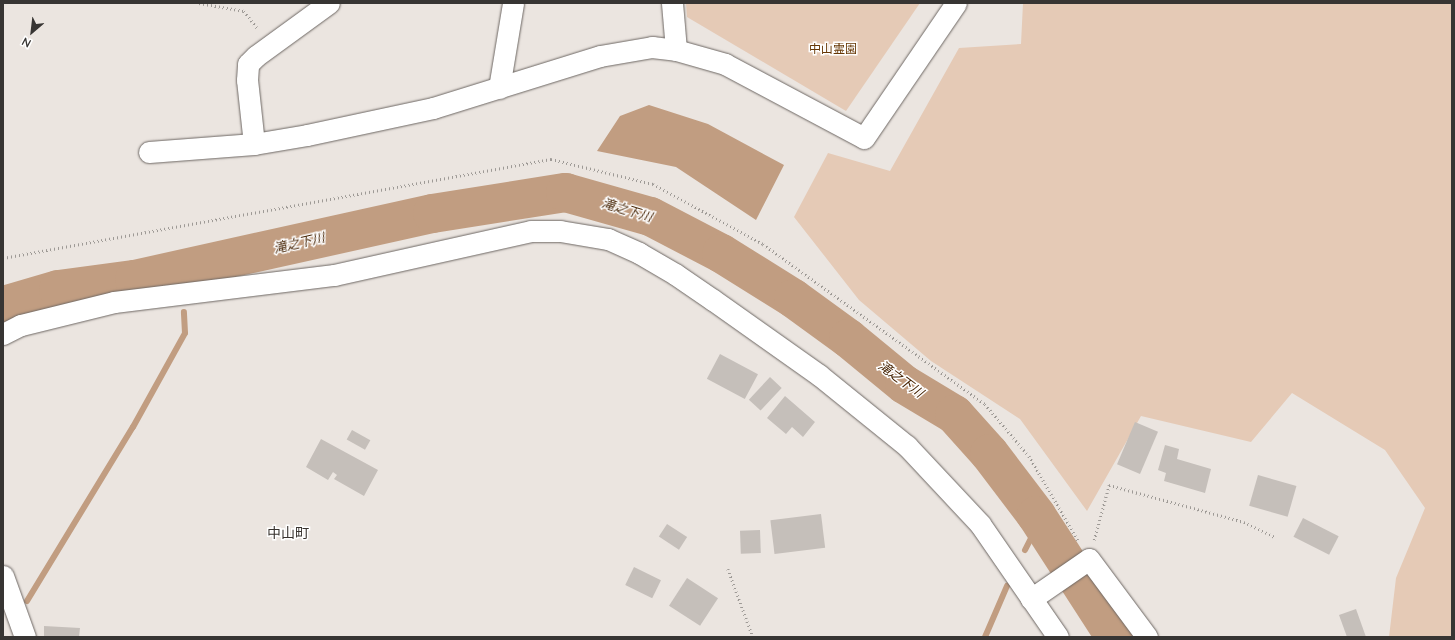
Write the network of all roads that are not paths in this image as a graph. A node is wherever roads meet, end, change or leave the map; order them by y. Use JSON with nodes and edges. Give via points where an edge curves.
{"nodes":[{"id":1,"x":329,"y":3,"type":"edge"},
{"id":2,"x":514,"y":3,"type":"edge"},
{"id":3,"x":672,"y":3,"type":"edge"},
{"id":4,"x":956,"y":3,"type":"edge"},
{"id":5,"x":676,"y":50,"type":"junction"},
{"id":6,"x":499,"y":88,"type":"junction"},
{"id":7,"x":254,"y":144,"type":"junction"},
{"id":8,"x":148,"y":152,"type":"dead end"},
{"id":9,"x":3,"y":334,"type":"edge"},
{"id":10,"x":3,"y":576,"type":"edge"},
{"id":11,"x":1036,"y":596,"type":"junction"},
{"id":12,"x":25,"y":637,"type":"edge"},
{"id":13,"x":1058,"y":637,"type":"edge"},
{"id":14,"x":1147,"y":637,"type":"edge"}],
"edges":[{"from":1,"to":7,"type":"street","via":[[248,64],[247,80]]},
{"from":2,"to":6,"type":"street"},
{"from":3,"to":5,"type":"street"},
{"from":4,"to":5,"type":"street","via":[[864,138],[725,64]]},
{"from":5,"to":6,"type":"street","via":[[652,47],[600,56]]},
{"from":6,"to":7,"type":"street","via":[[433,108]]},
{"from":7,"to":8,"type":"street"},
{"from":9,"to":11,"type":"street","via":[[21,325],[114,302],[334,275],[531,231],[560,231],[608,239],[639,253],[713,300],[819,375],[907,446],[980,524]]},
{"from":10,"to":12,"type":"street"},
{"from":11,"to":13,"type":"street"},
{"from":11,"to":14,"type":"street","via":[[1086,562]]}]}
